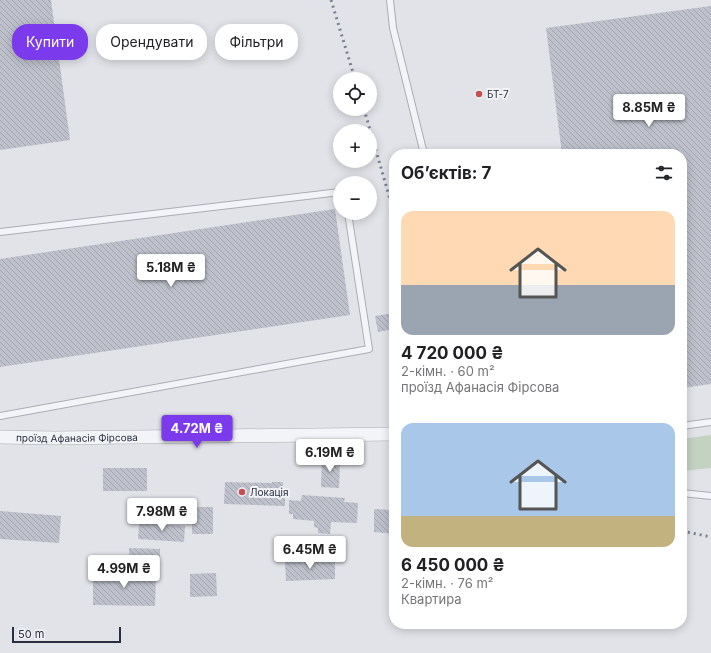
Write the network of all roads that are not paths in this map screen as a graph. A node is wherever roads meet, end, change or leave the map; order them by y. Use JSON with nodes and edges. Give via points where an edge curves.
{"nodes":[{"id":1,"x":390,"y":0,"type":"edge"},
{"id":2,"x":423,"y":149,"type":"edge"},
{"id":3,"x":333,"y":193,"type":"edge"},
{"id":4,"x":349,"y":220,"type":"edge"},
{"id":5,"x":0,"y":232,"type":"edge"},
{"id":6,"x":0,"y":416,"type":"edge"},
{"id":7,"x":711,"y":422,"type":"edge"},
{"id":8,"x":687,"y":425,"type":"edge"},
{"id":9,"x":389,"y":434,"type":"edge"},
{"id":10,"x":0,"y":437,"type":"edge"},
{"id":11,"x":687,"y":494,"type":"edge"},
{"id":12,"x":711,"y":496,"type":"edge"}],
"edges":[{"from":1,"to":2,"type":"lane","via":[[393,28]]},
{"from":3,"to":5,"type":"lane"},
{"from":4,"to":6,"type":"lane","via":[[369,349]]},
{"from":7,"to":8,"type":"lane"},
{"from":9,"to":10,"type":"street","name":"проїзд Афанасія Фірсова"},
{"from":11,"to":12,"type":"lane"}]}
